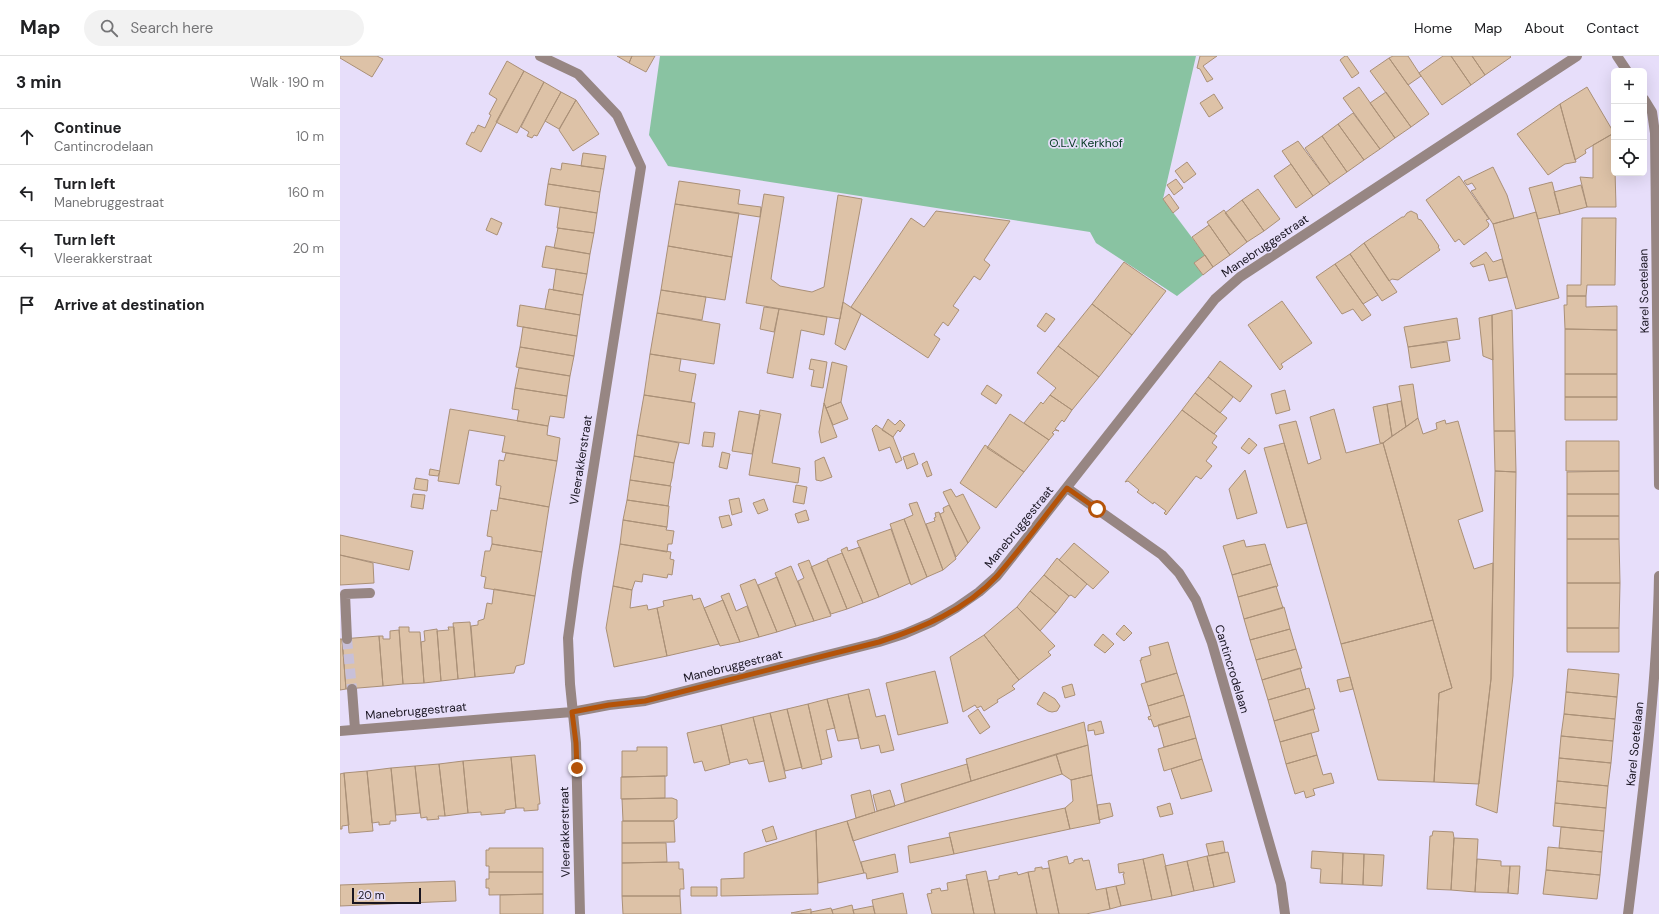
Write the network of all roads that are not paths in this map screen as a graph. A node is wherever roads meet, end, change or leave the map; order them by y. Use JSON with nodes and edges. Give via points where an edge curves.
{"nodes":[{"id":1,"x":540,"y":56,"type":"edge"},
{"id":2,"x":1577,"y":56,"type":"edge"},
{"id":3,"x":1617,"y":56,"type":"edge"},
{"id":4,"x":1625,"y":68,"type":"edge"},
{"id":5,"x":1647,"y":104,"type":"edge"},
{"id":6,"x":1659,"y":485,"type":"edge"},
{"id":7,"x":1067,"y":488,"type":"junction"},
{"id":8,"x":1659,"y":576,"type":"edge"},
{"id":9,"x":370,"y":593,"type":"dead end"},
{"id":10,"x":347,"y":639,"type":"tunnel mouth"},
{"id":11,"x":352,"y":689,"type":"tunnel mouth"},
{"id":12,"x":572,"y":712,"type":"junction"},
{"id":13,"x":355,"y":729,"type":"junction"},
{"id":14,"x":340,"y":730,"type":"edge"},
{"id":15,"x":580,"y":914,"type":"edge"},
{"id":16,"x":1285,"y":914,"type":"edge"},
{"id":17,"x":1628,"y":914,"type":"edge"}],
"edges":[{"from":1,"to":12,"type":"street","name":"Vleerakkerstraat","via":[[578,74],[617,115],[641,168],[569,630]]},
{"from":2,"to":7,"type":"street","name":"Manebruggestraat","via":[[1240,276],[1215,299]]},
{"from":3,"to":4,"type":"street"},
{"from":5,"to":6,"type":"street","name":"Karel Soetelaan","via":[[1652,112],[1655,133]]},
{"from":7,"to":12,"type":"street","name":"Manebruggestraat","via":[[997,576],[979,592],[932,622],[879,642],[698,688],[645,701]]},
{"from":7,"to":16,"type":"street","name":"Cantincrodelaan","via":[[1162,555],[1179,573],[1196,600],[1212,643],[1278,876]]},
{"from":8,"to":17,"type":"street","name":"Karel Soetelaan","via":[[1652,709]]},
{"from":9,"to":10,"type":"street","via":[[345,594]]},
{"from":11,"to":13,"type":"street"},
{"from":12,"to":13,"type":"street","name":"Manebruggestraat"},
{"from":12,"to":15,"type":"street","name":"Vleerakkerstraat","via":[[576,743]]},
{"from":13,"to":14,"type":"street","name":"Manebruggestraat"}]}
